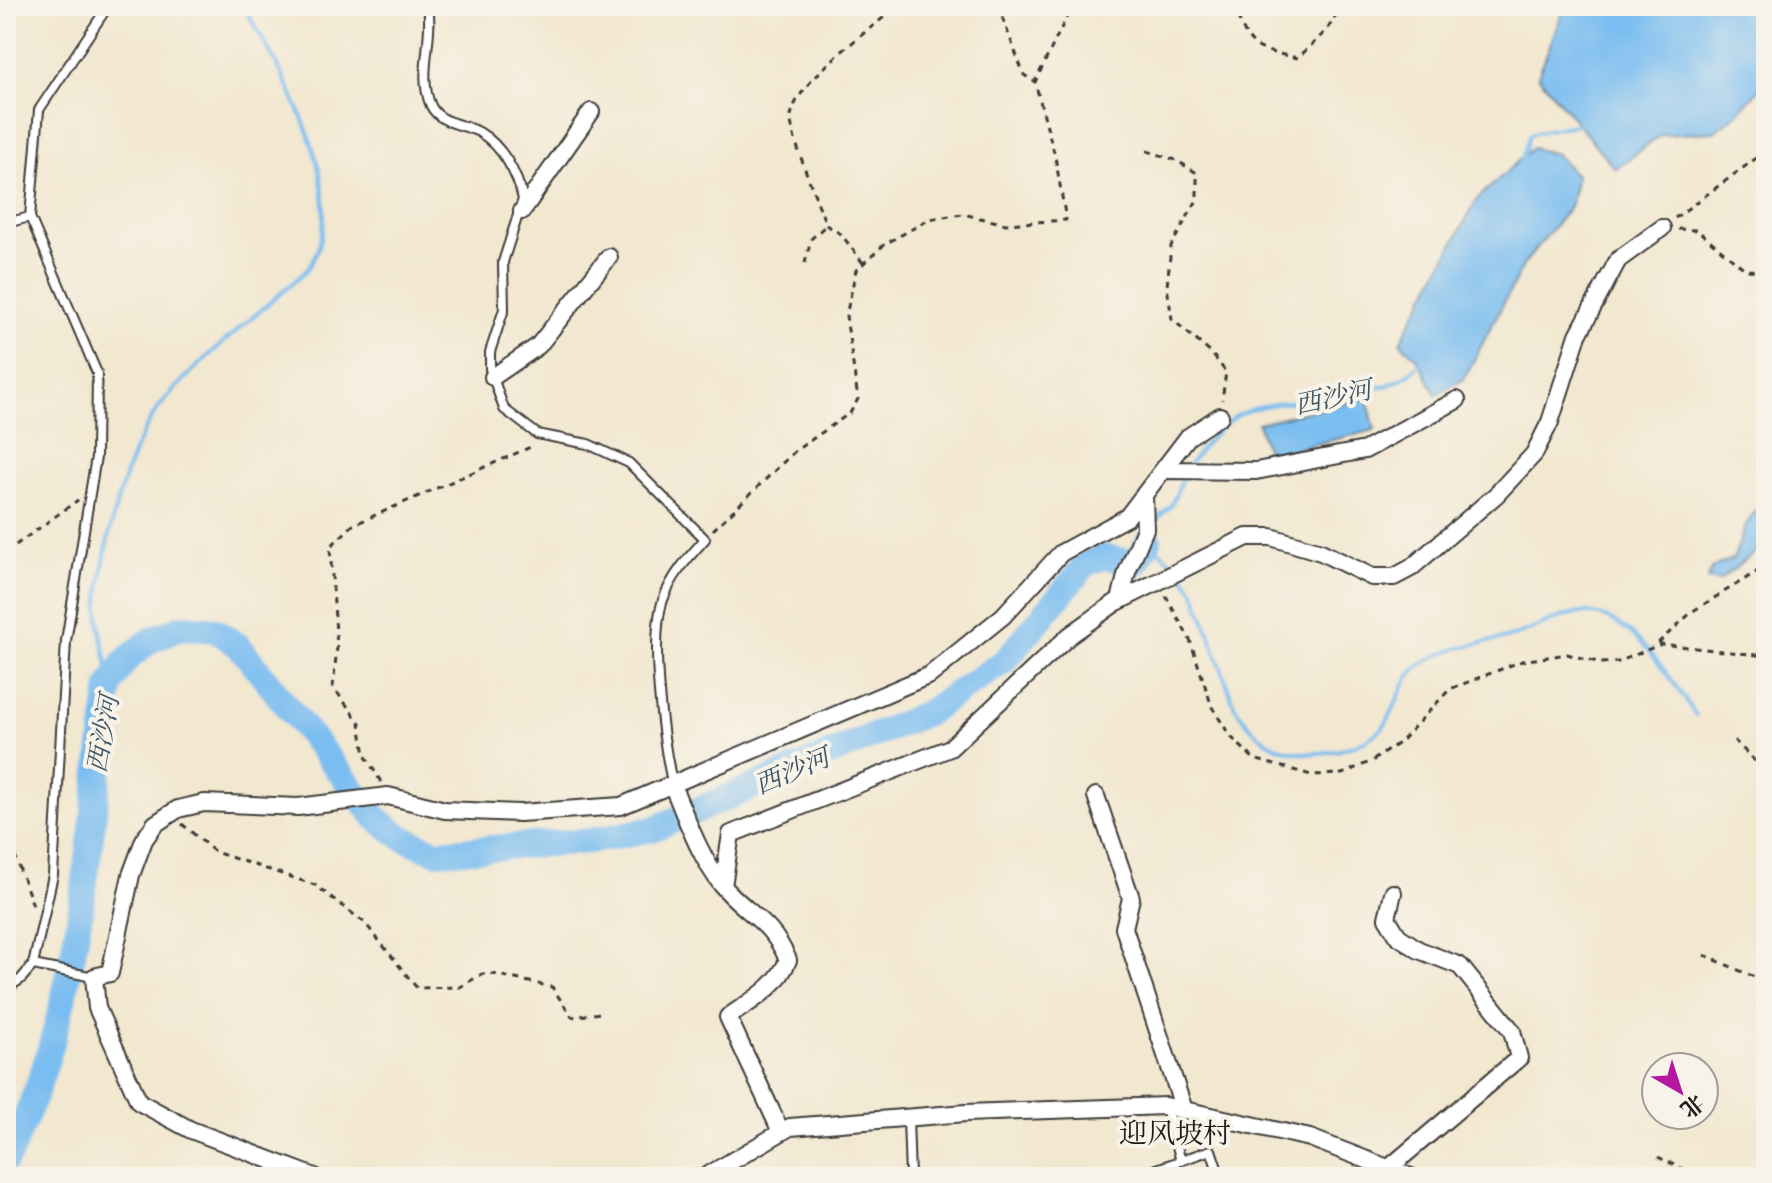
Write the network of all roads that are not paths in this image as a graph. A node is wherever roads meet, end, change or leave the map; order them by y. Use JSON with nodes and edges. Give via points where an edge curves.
{"nodes":[{"id":1,"x":108,"y":6,"type":"edge"},
{"id":2,"x":428,"y":6,"type":"edge"},
{"id":3,"x":591,"y":112,"type":"dead end"},
{"id":4,"x":522,"y":211,"type":"junction"},
{"id":5,"x":30,"y":217,"type":"junction"},
{"id":6,"x":6,"y":223,"type":"edge"},
{"id":7,"x":1662,"y":228,"type":"road end"},
{"id":8,"x":609,"y":257,"type":"dead end"},
{"id":9,"x":493,"y":377,"type":"junction"},
{"id":10,"x":1457,"y":400,"type":"dead end"},
{"id":11,"x":1220,"y":416,"type":"road end"},
{"id":12,"x":1167,"y":470,"type":"junction"},
{"id":13,"x":1144,"y":497,"type":"junction"},
{"id":14,"x":1120,"y":600,"type":"junction"},
{"id":15,"x":674,"y":789,"type":"junction"},
{"id":16,"x":1096,"y":796,"type":"dead end"},
{"id":17,"x":723,"y":886,"type":"junction"},
{"id":18,"x":1393,"y":893,"type":"dead end"},
{"id":19,"x":36,"y":965,"type":"junction"},
{"id":20,"x":94,"y":977,"type":"junction"},
{"id":21,"x":6,"y":988,"type":"edge"},
{"id":22,"x":1166,"y":1106,"type":"junction"},
{"id":23,"x":1184,"y":1110,"type":"junction"},
{"id":24,"x":908,"y":1118,"type":"junction"},
{"id":25,"x":781,"y":1132,"type":"junction"},
{"id":26,"x":1181,"y":1161,"type":"junction"},
{"id":27,"x":1389,"y":1168,"type":"junction"},
{"id":28,"x":315,"y":1177,"type":"edge"},
{"id":29,"x":705,"y":1177,"type":"edge"},
{"id":30,"x":910,"y":1177,"type":"edge"},
{"id":31,"x":1157,"y":1177,"type":"edge"},
{"id":32,"x":1220,"y":1177,"type":"edge"},
{"id":33,"x":1411,"y":1177,"type":"edge"}],
"edges":[{"from":1,"to":5,"type":"lane","via":[[39,110]]},
{"from":2,"to":4,"type":"lane","via":[[431,105],[441,117],[480,133],[500,150],[519,186]]},
{"from":3,"to":4,"type":"street"},
{"from":4,"to":9,"type":"lane","via":[[503,262],[504,309],[490,352]]},
{"from":5,"to":6,"type":"lane"},
{"from":5,"to":19,"type":"lane","via":[[97,373],[96,457],[66,641],[53,875]]},
{"from":7,"to":14,"type":"street","via":[[1618,260],[1578,335],[1534,454],[1496,495],[1411,568],[1394,577],[1372,577],[1321,552],[1271,537],[1247,537]]},
{"from":8,"to":9,"type":"street","via":[[538,346]]},
{"from":9,"to":15,"type":"lane","via":[[504,409],[537,434],[588,444],[629,463],[705,539],[675,575],[658,619],[659,682]]},
{"from":10,"to":12,"type":"street","via":[[1365,450],[1256,471]]},
{"from":11,"to":12,"type":"street","via":[[1188,437]]},
{"from":12,"to":13,"type":"street"},
{"from":13,"to":14,"type":"street","via":[[1145,529]]},
{"from":13,"to":15,"type":"street","via":[[1127,517],[1061,553],[1003,616],[930,675]]},
{"from":14,"to":17,"type":"street","via":[[1069,636],[950,748],[731,834]]},
{"from":15,"to":17,"type":"street","via":[[695,841]]},
{"from":15,"to":20,"type":"street","via":[[621,806],[520,813],[445,810],[388,796],[283,807],[204,803],[170,813],[144,840],[110,973]]},
{"from":16,"to":23,"type":"street","via":[[1131,898],[1124,928]]},
{"from":17,"to":25,"type":"street","via":[[779,939],[788,960],[771,987],[728,1017]]},
{"from":18,"to":27,"type":"street","via":[[1387,918],[1398,936],[1460,966],[1512,1031],[1519,1058]]},
{"from":19,"to":20,"type":"lane"},
{"from":19,"to":21,"type":"lane"},
{"from":20,"to":28,"type":"street","via":[[97,1008],[139,1102],[191,1130]]},
{"from":22,"to":23,"type":"street"},
{"from":22,"to":24,"type":"street"},
{"from":22,"to":26,"type":"lane"},
{"from":23,"to":27,"type":"street","via":[[1310,1138]]},
{"from":24,"to":25,"type":"street"},
{"from":24,"to":30,"type":"lane"},
{"from":25,"to":29,"type":"street"},
{"from":26,"to":31,"type":"lane","via":[[1154,1170]]},
{"from":26,"to":32,"type":"lane","via":[[1211,1150]]},
{"from":27,"to":33,"type":"street"}]}
